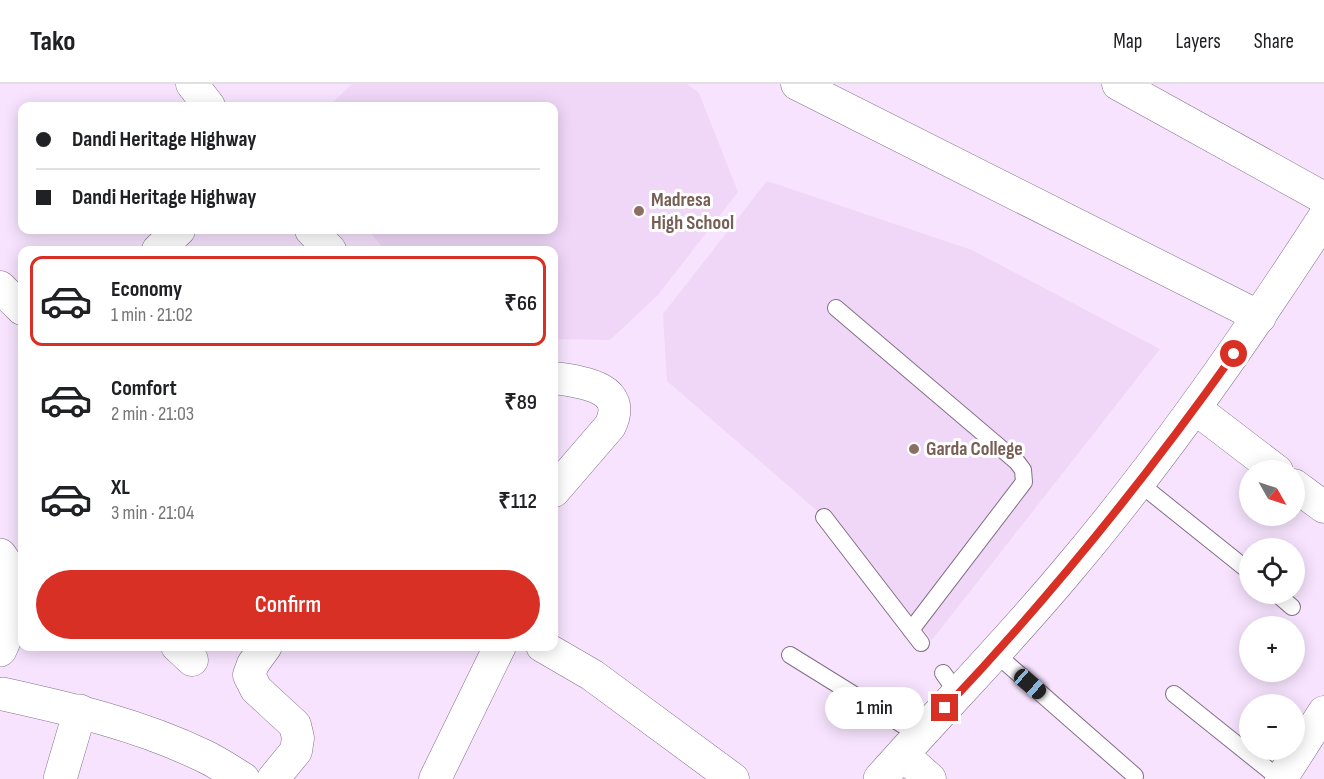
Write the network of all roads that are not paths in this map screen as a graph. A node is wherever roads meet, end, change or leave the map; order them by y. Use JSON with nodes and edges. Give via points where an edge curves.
{"nodes":[{"id":1,"x":192,"y":84,"type":"edge"},
{"id":2,"x":797,"y":84,"type":"edge"},
{"id":3,"x":1118,"y":84,"type":"edge"},
{"id":4,"x":206,"y":102,"type":"edge"},
{"id":5,"x":1324,"y":198,"type":"edge"},
{"id":6,"x":1324,"y":218,"type":"edge"},
{"id":7,"x":175,"y":234,"type":"edge"},
{"id":8,"x":315,"y":234,"type":"edge"},
{"id":9,"x":162,"y":246,"type":"edge"},
{"id":10,"x":326,"y":246,"type":"edge"},
{"id":11,"x":0,"y":288,"type":"edge"},
{"id":12,"x":18,"y":305,"type":"edge"},
{"id":13,"x":836,"y":308,"type":"dead end"},
{"id":14,"x":1260,"y":317,"type":"junction"},
{"id":15,"x":558,"y":379,"type":"edge"},
{"id":16,"x":1196,"y":409,"type":"junction"},
{"id":17,"x":1262,"y":460,"type":"edge"},
{"id":18,"x":1139,"y":483,"type":"junction"},
{"id":19,"x":558,"y":486,"type":"edge"},
{"id":20,"x":1305,"y":493,"type":"edge"},
{"id":21,"x":1324,"y":507,"type":"edge"},
{"id":22,"x":824,"y":517,"type":"dead end"},
{"id":23,"x":1239,"y":563,"type":"edge"},
{"id":24,"x":6,"y":571,"type":"edge"},
{"id":25,"x":1290,"y":604,"type":"edge"},
{"id":26,"x":1292,"y":606,"type":"dead end"},
{"id":27,"x":18,"y":650,"type":"edge"},
{"id":28,"x":262,"y":651,"type":"edge"},
{"id":29,"x":498,"y":651,"type":"edge"},
{"id":30,"x":551,"y":651,"type":"edge"},
{"id":31,"x":996,"y":654,"type":"junction"},
{"id":32,"x":790,"y":655,"type":"dead end"},
{"id":33,"x":1,"y":680,"type":"edge"},
{"id":34,"x":1174,"y":694,"type":"dead end"},
{"id":35,"x":80,"y":711,"type":"junction"},
{"id":36,"x":1320,"y":727,"type":"edge"},
{"id":37,"x":911,"y":745,"type":"junction"},
{"id":38,"x":1135,"y":776,"type":"dead end"},
{"id":39,"x":60,"y":779,"type":"edge"},
{"id":40,"x":243,"y":779,"type":"edge"},
{"id":41,"x":273,"y":779,"type":"edge"},
{"id":42,"x":435,"y":779,"type":"edge"},
{"id":43,"x":733,"y":779,"type":"edge"},
{"id":44,"x":880,"y":779,"type":"edge"},
{"id":45,"x":930,"y":779,"type":"edge"},
{"id":46,"x":1280,"y":779,"type":"edge"}],
"edges":[{"from":1,"to":4,"type":"street"},
{"from":2,"to":14,"type":"street"},
{"from":3,"to":5,"type":"street"},
{"from":6,"to":14,"type":"main road"},
{"from":7,"to":9,"type":"street"},
{"from":8,"to":10,"type":"street"},
{"from":11,"to":12,"type":"street"},
{"from":13,"to":22,"type":"lane","via":[[1017,462],[1023,470],[1024,482],[916,636]]},
{"from":14,"to":16,"type":"main road"},
{"from":15,"to":19,"type":"street","via":[[591,385],[608,394],[616,414]]},
{"from":16,"to":17,"type":"street"},
{"from":16,"to":18,"type":"main road"},
{"from":18,"to":23,"type":"lane"},
{"from":18,"to":31,"type":"main road"},
{"from":20,"to":21,"type":"street"},
{"from":24,"to":33,"type":"main road","via":[[12,616]]},
{"from":25,"to":26,"type":"lane"},
{"from":27,"to":33,"type":"main road"},
{"from":28,"to":41,"type":"street","via":[[249,675],[256,689],[295,725],[298,738],[296,751]]},
{"from":29,"to":42,"type":"street"},
{"from":30,"to":43,"type":"street","via":[[592,675]]},
{"from":31,"to":37,"type":"main road","via":[[951,684]]},
{"from":31,"to":38,"type":"lane"},
{"from":32,"to":37,"type":"lane"},
{"from":33,"to":35,"type":"main road"},
{"from":34,"to":46,"type":"lane"},
{"from":35,"to":39,"type":"main road"},
{"from":35,"to":40,"type":"main road","via":[[195,752]]},
{"from":36,"to":46,"type":"street"},
{"from":37,"to":44,"type":"main road"},
{"from":37,"to":45,"type":"street"}]}
